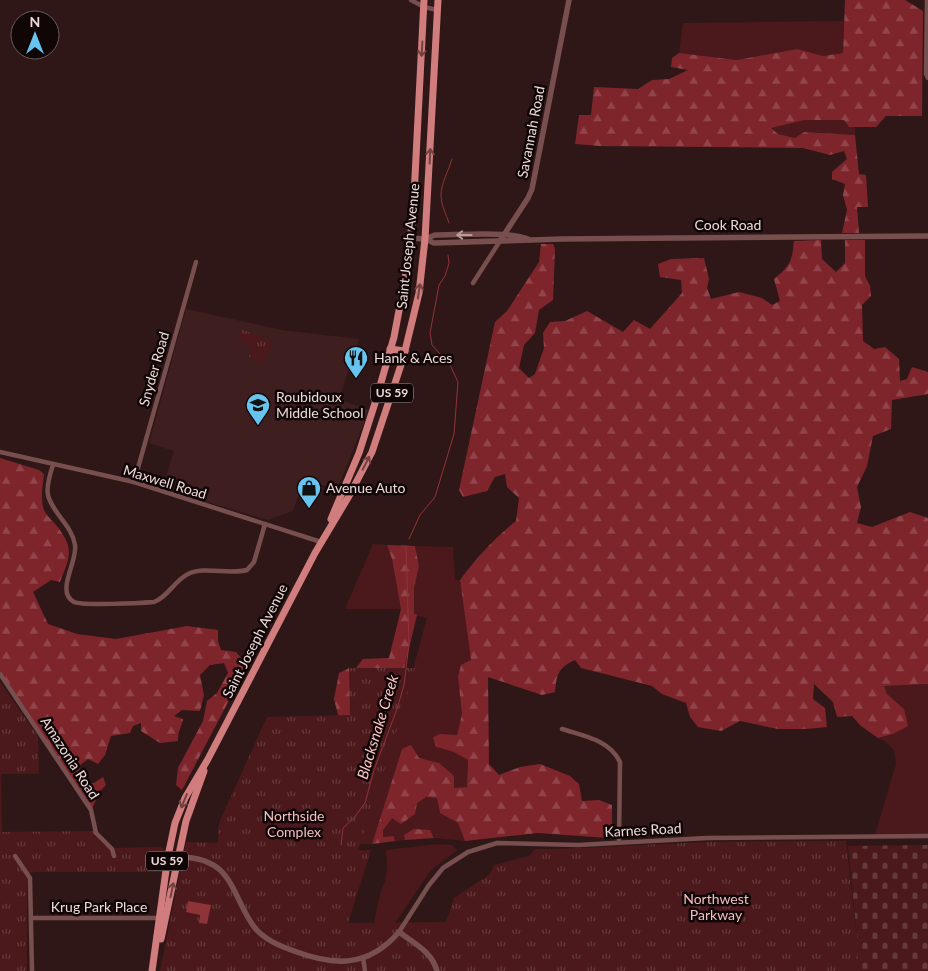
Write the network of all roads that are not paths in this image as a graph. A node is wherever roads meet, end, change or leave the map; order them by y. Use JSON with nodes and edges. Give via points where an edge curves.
{"nodes":[{"id":1,"x":412,"y":0,"type":"edge"},
{"id":2,"x":438,"y":0,"type":"edge"},
{"id":3,"x":569,"y":0,"type":"edge"},
{"id":4,"x":926,"y":0,"type":"edge"},
{"id":5,"x":424,"y":3,"type":"edge"},
{"id":6,"x":437,"y":10,"type":"junction"},
{"id":7,"x":928,"y":78,"type":"edge"},
{"id":8,"x":504,"y":235,"type":"junction"},
{"id":9,"x":928,"y":236,"type":"edge"},
{"id":10,"x":411,"y":238,"type":"junction"},
{"id":11,"x":425,"y":239,"type":"junction"},
{"id":12,"x":528,"y":239,"type":"junction"},
{"id":13,"x":500,"y":241,"type":"junction"},
{"id":14,"x":196,"y":262,"type":"dead end"},
{"id":15,"x":473,"y":283,"type":"dead end"},
{"id":16,"x":390,"y":349,"type":"junction"},
{"id":17,"x":405,"y":351,"type":"junction"},
{"id":18,"x":0,"y":452,"type":"edge"},
{"id":19,"x":53,"y":465,"type":"junction"},
{"id":20,"x":134,"y":482,"type":"junction"},
{"id":21,"x":266,"y":524,"type":"junction"},
{"id":22,"x":323,"y":539,"type":"junction"},
{"id":23,"x":0,"y":674,"type":"edge"},
{"id":24,"x":562,"y":729,"type":"dead end"},
{"id":25,"x":208,"y":759,"type":"junction"},
{"id":26,"x":928,"y":836,"type":"edge"},
{"id":27,"x":619,"y":842,"type":"junction"},
{"id":28,"x":15,"y":856,"type":"dead end"},
{"id":29,"x":114,"y":856,"type":"dead end"},
{"id":30,"x":168,"y":856,"type":"junction"},
{"id":31,"x":179,"y":856,"type":"junction"},
{"id":32,"x":32,"y":918,"type":"junction"},
{"id":33,"x":163,"y":918,"type":"junction"},
{"id":34,"x":398,"y":932,"type":"junction"},
{"id":35,"x":363,"y":957,"type":"junction"},
{"id":36,"x":32,"y":971,"type":"edge"},
{"id":37,"x":152,"y":971,"type":"edge"},
{"id":38,"x":365,"y":971,"type":"edge"},
{"id":39,"x":437,"y":971,"type":"edge"}],
"edges":[{"from":1,"to":5,"type":"street"},
{"from":2,"to":6,"type":"main road","name":"Saint Joseph Avenue","number":"US 59"},
{"from":3,"to":8,"type":"street","name":"Savannah Road","via":[[532,189]]},
{"from":4,"to":7,"type":"street"},
{"from":5,"to":6,"type":"street"},
{"from":5,"to":10,"type":"main road","name":"Saint Joseph Avenue","number":"US 59","one_way":true},
{"from":11,"to":6,"type":"main road","name":"Saint Joseph Avenue","number":"US 59","one_way":true},
{"from":8,"to":11,"type":"street","name":"Cook Road","one_way":true,"via":[[435,235]]},
{"from":8,"to":12,"type":"street","name":"Cook Road"},
{"from":8,"to":13,"type":"street","name":"Savannah Road"},
{"from":9,"to":12,"type":"street","name":"Cook Road"},
{"from":10,"to":11,"type":"street","name":"Cook Road"},
{"from":10,"to":16,"type":"main road","name":"Saint Joseph Avenue","number":"US 59","via":[[406,279]]},
{"from":11,"to":13,"type":"street","name":"Cook Road","via":[[434,243]]},
{"from":17,"to":11,"type":"main road","name":"Saint Joseph Avenue","number":"US 59","one_way":true,"via":[[419,293]]},
{"from":12,"to":13,"type":"street","name":"Cook Road"},
{"from":13,"to":15,"type":"street","name":"Savannah Road"},
{"from":14,"to":20,"type":"street","name":"Snyder Road"},
{"from":16,"to":17,"type":"main road"},
{"from":16,"to":22,"type":"main road","name":"Saint Joseph Avenue","number":"US 59","via":[[358,453]]},
{"from":22,"to":17,"type":"main road","name":"Saint Joseph Avenue","number":"US 59","one_way":true,"via":[[372,452]]},
{"from":18,"to":19,"type":"street","name":"Maxwell Road"},
{"from":19,"to":20,"type":"street","name":"Maxwell Road"},
{"from":19,"to":21,"type":"street","via":[[48,496],[72,533],[76,548],[66,590],[74,602],[154,602],[190,573],[248,570],[254,562]]},
{"from":20,"to":21,"type":"street","name":"Maxwell Road"},
{"from":21,"to":22,"type":"street","name":"Maxwell Road"},
{"from":22,"to":25,"type":"main road","name":"Saint Joseph Avenue","number":"US 59"},
{"from":23,"to":29,"type":"street","name":"Amazonia Road","via":[[91,810],[96,833],[112,849]]},
{"from":24,"to":27,"type":"street","via":[[607,744],[616,752],[620,762]]},
{"from":25,"to":30,"type":"main road","name":"Saint Joseph Avenue","number":"US 59","one_way":true,"via":[[185,798]]},
{"from":25,"to":31,"type":"main road","name":"Saint Joseph Avenue","number":"US 59","via":[[186,821]]},
{"from":26,"to":27,"type":"street","name":"Karnes Road"},
{"from":27,"to":34,"type":"street","name":"Karnes Road","via":[[578,845],[498,843],[468,852],[442,868]]},
{"from":28,"to":32,"type":"street","via":[[30,878]]},
{"from":30,"to":31,"type":"street"},
{"from":30,"to":33,"type":"main road","name":"Saint Joseph Avenue","number":"US 59"},
{"from":33,"to":31,"type":"main road","name":"Saint Joseph Avenue","number":"US 59","one_way":true},
{"from":31,"to":35,"type":"street","via":[[200,859],[221,871],[256,929],[279,945],[329,962]]},
{"from":32,"to":33,"type":"street","name":"Krug Park Place"},
{"from":32,"to":36,"type":"street"},
{"from":33,"to":37,"type":"main road","name":"Saint Joseph Avenue","number":"US 59"},
{"from":34,"to":35,"type":"street","via":[[386,944]]},
{"from":34,"to":39,"type":"street","via":[[428,954]]},
{"from":35,"to":38,"type":"street"}]}
